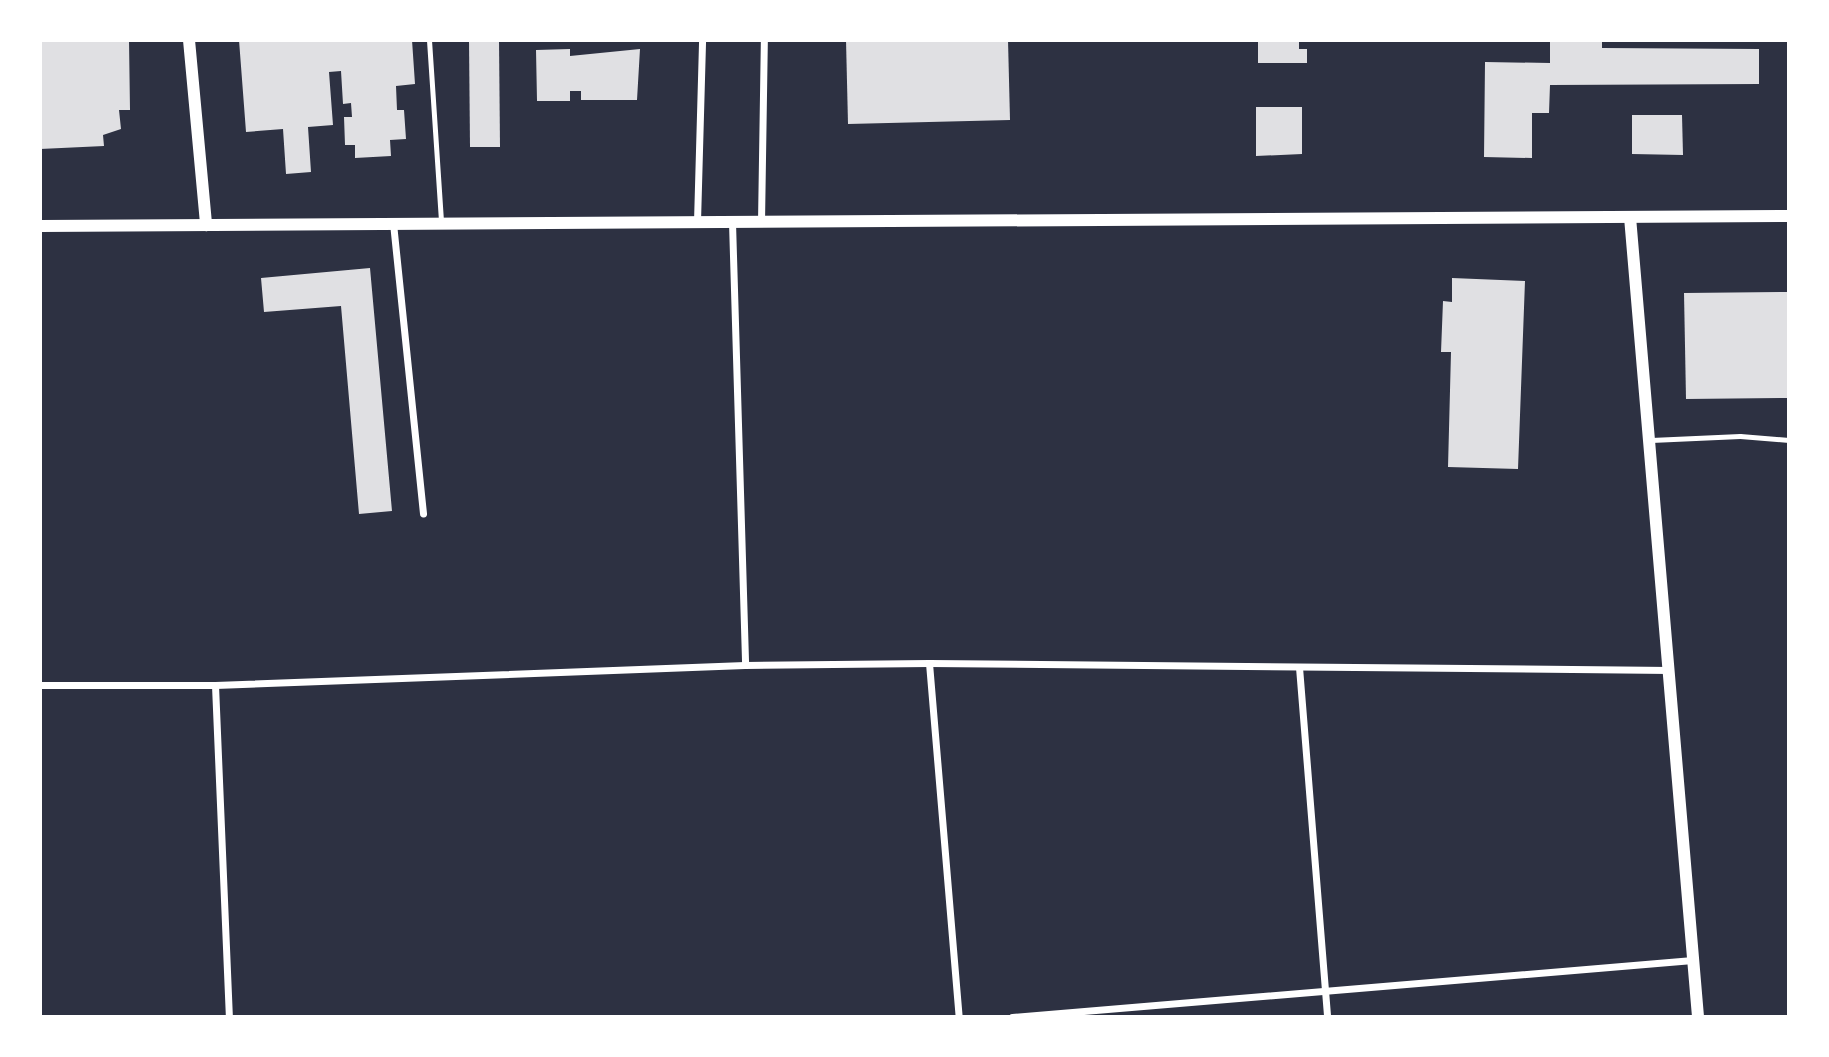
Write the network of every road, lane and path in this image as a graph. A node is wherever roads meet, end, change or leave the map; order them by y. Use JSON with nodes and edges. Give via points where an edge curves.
{"nodes":[{"id":1,"x":189,"y":40,"type":"edge"},
{"id":2,"x":429,"y":40,"type":"edge"},
{"id":3,"x":702,"y":40,"type":"edge"},
{"id":4,"x":764,"y":40,"type":"edge"},
{"id":5,"x":1789,"y":216,"type":"edge"},
{"id":6,"x":1630,"y":217,"type":"junction"},
{"id":7,"x":441,"y":221,"type":"junction"},
{"id":8,"x":732,"y":221,"type":"junction"},
{"id":9,"x":393,"y":222,"type":"junction"},
{"id":10,"x":697,"y":222,"type":"junction"},
{"id":11,"x":761,"y":222,"type":"junction"},
{"id":12,"x":206,"y":225,"type":"junction"},
{"id":13,"x":40,"y":226,"type":"edge"},
{"id":14,"x":1651,"y":440,"type":"junction"},
{"id":15,"x":1789,"y":440,"type":"edge"},
{"id":16,"x":423,"y":513,"type":"dead end"},
{"id":17,"x":929,"y":663,"type":"junction"},
{"id":18,"x":745,"y":665,"type":"junction"},
{"id":19,"x":1299,"y":667,"type":"junction"},
{"id":20,"x":1671,"y":670,"type":"junction"},
{"id":21,"x":40,"y":685,"type":"edge"},
{"id":22,"x":215,"y":685,"type":"junction"},
{"id":23,"x":1693,"y":960,"type":"junction"},
{"id":24,"x":1326,"y":992,"type":"junction"},
{"id":25,"x":229,"y":1017,"type":"edge"},
{"id":26,"x":959,"y":1017,"type":"edge"},
{"id":27,"x":1012,"y":1017,"type":"edge"},
{"id":28,"x":1327,"y":1017,"type":"edge"},
{"id":29,"x":1698,"y":1017,"type":"edge"}],
"edges":[{"from":1,"to":12,"type":"street"},
{"from":2,"to":7,"type":"lane"},
{"from":3,"to":10,"type":"street"},
{"from":4,"to":11,"type":"street"},
{"from":5,"to":6,"type":"street"},
{"from":6,"to":11,"type":"street"},
{"from":6,"to":14,"type":"street"},
{"from":7,"to":9,"type":"street"},
{"from":7,"to":10,"type":"street"},
{"from":8,"to":10,"type":"street"},
{"from":8,"to":11,"type":"street"},
{"from":8,"to":18,"type":"street"},
{"from":9,"to":12,"type":"street"},
{"from":9,"to":16,"type":"street"},
{"from":12,"to":13,"type":"street"},
{"from":14,"to":15,"type":"lane","via":[[1740,436]]},
{"from":14,"to":20,"type":"street"},
{"from":17,"to":18,"type":"street"},
{"from":17,"to":19,"type":"street"},
{"from":17,"to":26,"type":"street"},
{"from":18,"to":22,"type":"street"},
{"from":19,"to":20,"type":"street"},
{"from":19,"to":24,"type":"street"},
{"from":20,"to":23,"type":"street"},
{"from":21,"to":22,"type":"street"},
{"from":22,"to":25,"type":"street"},
{"from":23,"to":24,"type":"street"},
{"from":23,"to":29,"type":"street"},
{"from":24,"to":27,"type":"street"},
{"from":24,"to":28,"type":"street"}]}
